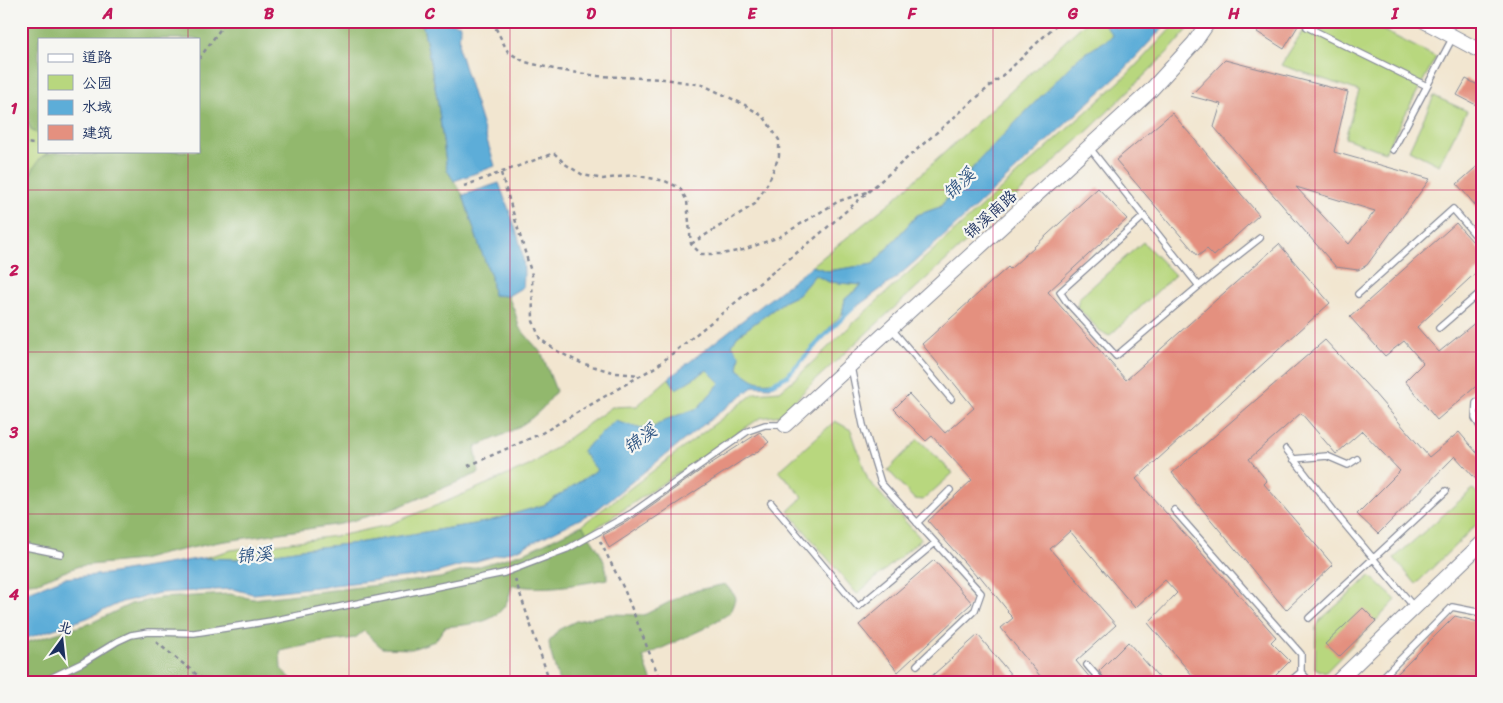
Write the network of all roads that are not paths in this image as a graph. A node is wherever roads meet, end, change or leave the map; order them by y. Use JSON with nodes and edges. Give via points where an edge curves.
{"nodes":[{"id":1,"x":1209,"y":21,"type":"edge"},
{"id":2,"x":1424,"y":21,"type":"edge"},
{"id":3,"x":1307,"y":27,"type":"dead end"},
{"id":4,"x":1454,"y":37,"type":"junction"},
{"id":5,"x":1482,"y":52,"type":"edge"},
{"id":6,"x":1427,"y":86,"type":"junction"},
{"id":7,"x":1089,"y":146,"type":"junction"},
{"id":8,"x":1393,"y":150,"type":"dead end"},
{"id":9,"x":1144,"y":216,"type":"junction"},
{"id":10,"x":1260,"y":238,"type":"dead end"},
{"id":11,"x":1482,"y":243,"type":"edge"},
{"id":12,"x":1199,"y":286,"type":"junction"},
{"id":13,"x":1482,"y":291,"type":"edge"},
{"id":14,"x":1358,"y":294,"type":"dead end"},
{"id":15,"x":892,"y":328,"type":"junction"},
{"id":16,"x":1439,"y":328,"type":"dead end"},
{"id":17,"x":851,"y":365,"type":"junction"},
{"id":18,"x":1482,"y":397,"type":"edge"},
{"id":19,"x":951,"y":398,"type":"dead end"},
{"id":20,"x":785,"y":425,"type":"joint"},
{"id":21,"x":1482,"y":430,"type":"edge"},
{"id":22,"x":1286,"y":450,"type":"dead end"},
{"id":23,"x":1293,"y":459,"type":"junction"},
{"id":24,"x":1357,"y":459,"type":"dead end"},
{"id":25,"x":950,"y":490,"type":"dead end"},
{"id":26,"x":1446,"y":491,"type":"dead end"},
{"id":27,"x":771,"y":503,"type":"dead end"},
{"id":28,"x":1174,"y":510,"type":"dead end"},
{"id":29,"x":917,"y":523,"type":"junction"},
{"id":30,"x":935,"y":543,"type":"junction"},
{"id":31,"x":1482,"y":543,"type":"edge"},
{"id":32,"x":21,"y":546,"type":"edge"},
{"id":33,"x":61,"y":554,"type":"dead end"},
{"id":34,"x":1373,"y":559,"type":"junction"},
{"id":35,"x":1414,"y":608,"type":"junction"},
{"id":36,"x":1482,"y":613,"type":"edge"},
{"id":37,"x":1309,"y":618,"type":"dead end"},
{"id":38,"x":917,"y":665,"type":"dead end"},
{"id":39,"x":1087,"y":665,"type":"dead end"},
{"id":40,"x":1301,"y":672,"type":"junction"},
{"id":41,"x":42,"y":682,"type":"edge"},
{"id":42,"x":1102,"y":682,"type":"edge"},
{"id":43,"x":1289,"y":682,"type":"edge"},
{"id":44,"x":1310,"y":682,"type":"edge"},
{"id":45,"x":1337,"y":682,"type":"edge"},
{"id":46,"x":1378,"y":682,"type":"edge"}],
"edges":[{"from":1,"to":7,"type":"street","name":"锦溪南路","via":[[1150,91]]},
{"from":2,"to":4,"type":"street"},
{"from":3,"to":6,"type":"lane"},
{"from":4,"to":5,"type":"street"},
{"from":4,"to":6,"type":"lane"},
{"from":6,"to":8,"type":"lane"},
{"from":7,"to":9,"type":"lane"},
{"from":7,"to":15,"type":"street","name":"锦溪南路"},
{"from":9,"to":12,"type":"lane"},
{"from":9,"to":12,"type":"lane","via":[[1060,292],[1066,301],[1116,356]]},
{"from":10,"to":12,"type":"lane"},
{"from":11,"to":14,"type":"lane","via":[[1453,209]]},
{"from":13,"to":16,"type":"lane"},
{"from":15,"to":17,"type":"street","name":"锦溪南路"},
{"from":15,"to":19,"type":"lane"},
{"from":17,"to":20,"type":"street","name":"锦溪南路"},
{"from":17,"to":29,"type":"lane","via":[[863,425],[881,483]]},
{"from":18,"to":21,"type":"lane","via":[[1476,403],[1475,418]]},
{"from":20,"to":41,"type":"lane","via":[[765,425],[748,432],[632,513],[567,549],[504,573],[271,621],[194,633],[131,635]]},
{"from":22,"to":23,"type":"lane"},
{"from":23,"to":24,"type":"lane","via":[[1327,456],[1348,465]]},
{"from":23,"to":34,"type":"lane"},
{"from":25,"to":29,"type":"lane"},
{"from":26,"to":34,"type":"lane"},
{"from":27,"to":30,"type":"lane","via":[[858,607]]},
{"from":28,"to":40,"type":"lane","via":[[1301,654]]},
{"from":29,"to":30,"type":"lane"},
{"from":30,"to":38,"type":"lane","via":[[981,593],[975,610]]},
{"from":31,"to":35,"type":"street"},
{"from":32,"to":33,"type":"lane"},
{"from":34,"to":35,"type":"lane"},
{"from":34,"to":37,"type":"lane"},
{"from":35,"to":45,"type":"street"},
{"from":36,"to":46,"type":"lane","via":[[1452,607]]},
{"from":39,"to":42,"type":"lane"},
{"from":40,"to":43,"type":"lane"},
{"from":40,"to":44,"type":"lane"}]}
